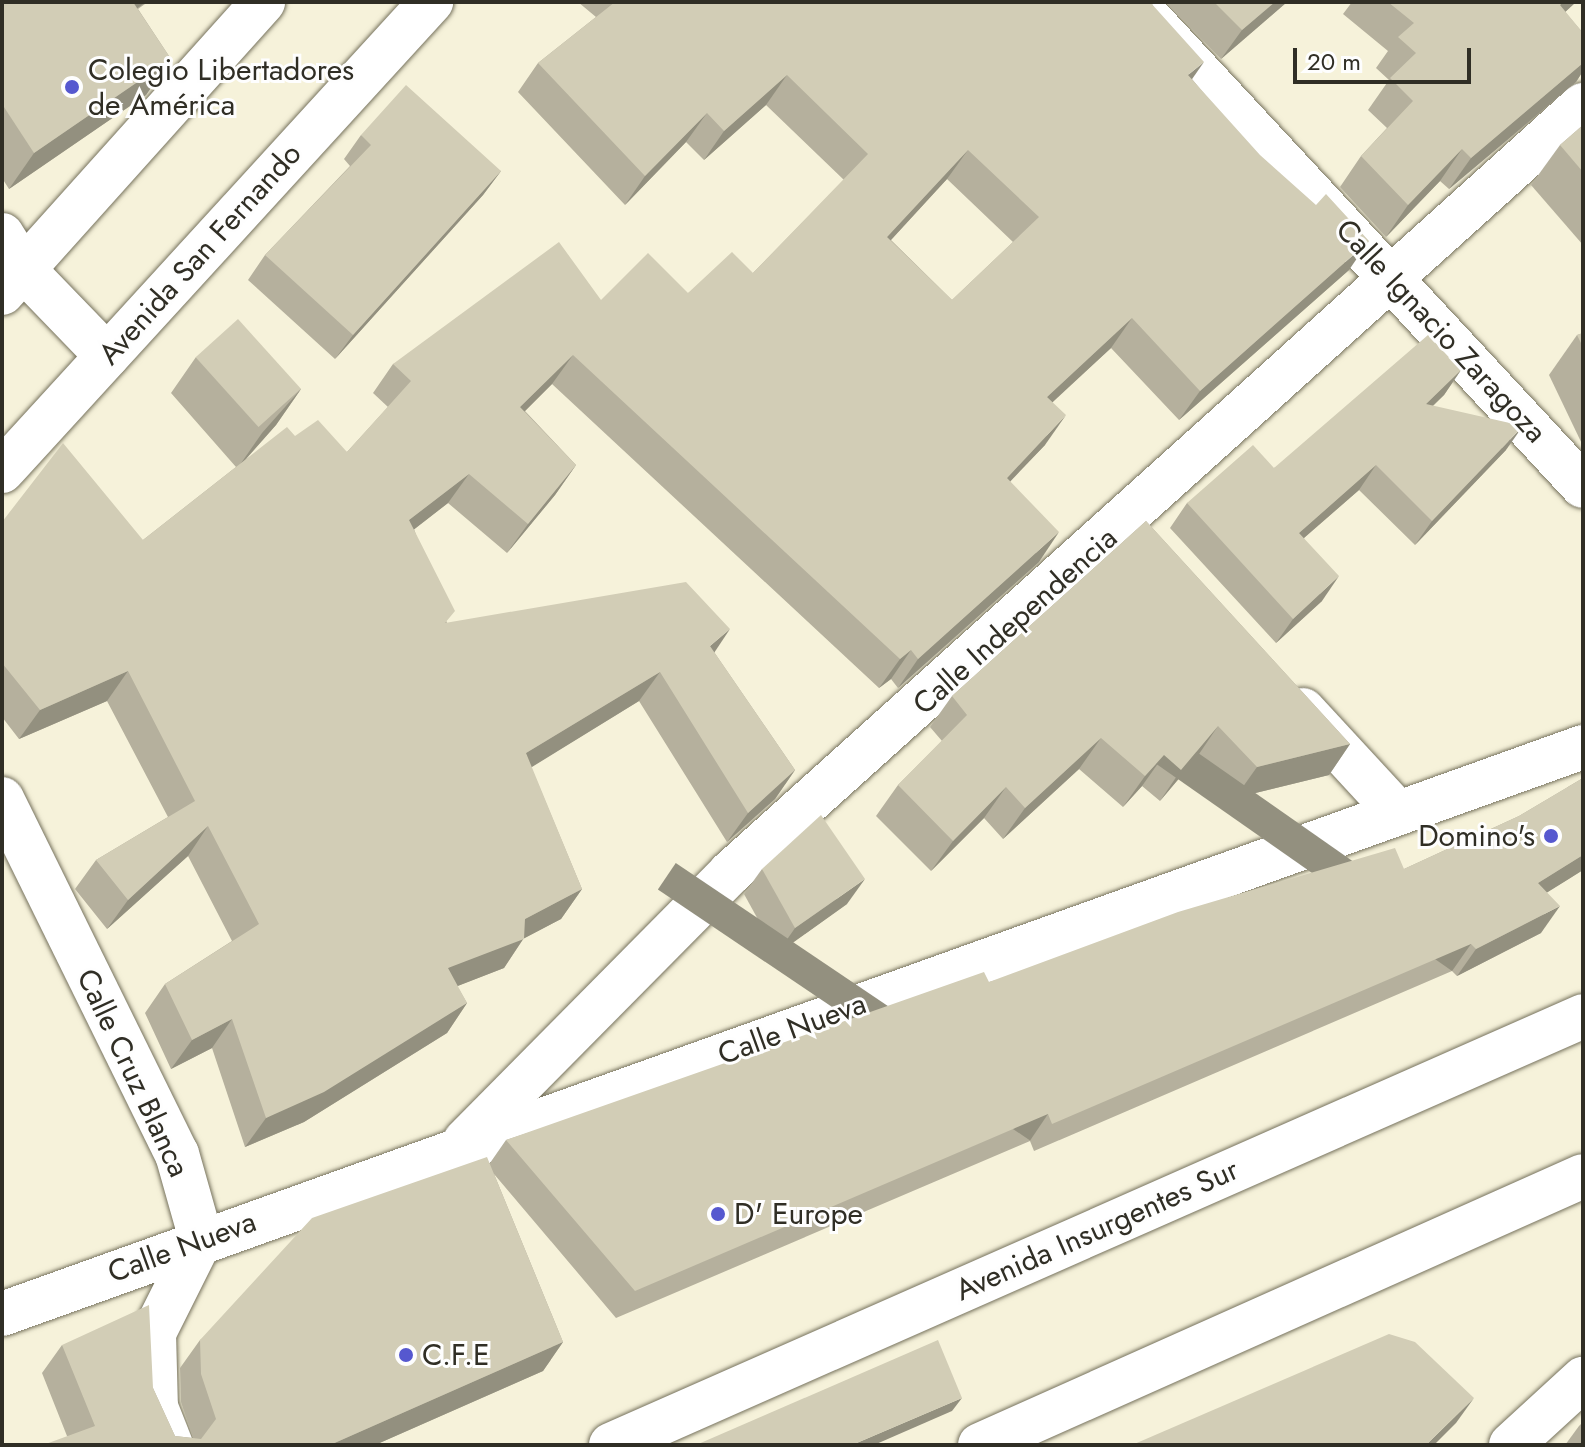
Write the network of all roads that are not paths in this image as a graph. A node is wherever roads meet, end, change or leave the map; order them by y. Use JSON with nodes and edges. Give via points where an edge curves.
{"nodes":[{"id":1,"x":263,"y":2,"type":"edge"},
{"id":2,"x":431,"y":2,"type":"edge"},
{"id":3,"x":1134,"y":2,"type":"edge"},
{"id":4,"x":1583,"y":105,"type":"edge"},
{"id":5,"x":9,"y":266,"type":"edge"},
{"id":6,"x":1395,"y":278,"type":"junction"},
{"id":7,"x":107,"y":356,"type":"junction"},
{"id":8,"x":2,"y":471,"type":"edge"},
{"id":9,"x":1583,"y":486,"type":"edge"},
{"id":10,"x":1279,"y":684,"type":"edge"},
{"id":11,"x":1583,"y":747,"type":"edge"},
{"id":12,"x":2,"y":799,"type":"edge"},
{"id":13,"x":1398,"y":813,"type":"junction"},
{"id":14,"x":1583,"y":1016,"type":"edge"},
{"id":15,"x":458,"y":1149,"type":"junction"},
{"id":16,"x":1583,"y":1176,"type":"edge"},
{"id":17,"x":201,"y":1239,"type":"junction"},
{"id":18,"x":2,"y":1314,"type":"edge"},
{"id":19,"x":1583,"y":1379,"type":"edge"},
{"id":20,"x":171,"y":1445,"type":"edge"},
{"id":21,"x":611,"y":1445,"type":"edge"},
{"id":22,"x":980,"y":1445,"type":"edge"},
{"id":23,"x":1511,"y":1445,"type":"edge"}],
"edges":[{"from":1,"to":5,"type":"street"},
{"from":2,"to":7,"type":"street","name":"Avenida San Fernando"},
{"from":3,"to":6,"type":"street","name":"Calle Ignacio Zaragoza"},
{"from":4,"to":6,"type":"street","name":"Calle Independencia"},
{"from":5,"to":7,"type":"street"},
{"from":6,"to":9,"type":"street","name":"Calle Ignacio Zaragoza"},
{"from":6,"to":15,"type":"street","name":"Calle Independencia","via":[[1139,531],[730,873]]},
{"from":7,"to":8,"type":"street","name":"Avenida San Fernando"},
{"from":10,"to":13,"type":"street"},
{"from":11,"to":13,"type":"street","name":"Calle Nueva"},
{"from":12,"to":17,"type":"street","name":"Calle Cruz Blanca","via":[[177,1154]]},
{"from":13,"to":15,"type":"street","name":"Calle Nueva"},
{"from":14,"to":21,"type":"street","name":"Avenida Insurgentes Sur"},
{"from":15,"to":17,"type":"street","name":"Calle Nueva"},
{"from":16,"to":22,"type":"street"},
{"from":17,"to":18,"type":"street","name":"Calle Nueva"},
{"from":17,"to":20,"type":"street","via":[[154,1333],[156,1407]]},
{"from":19,"to":23,"type":"street"}]}
